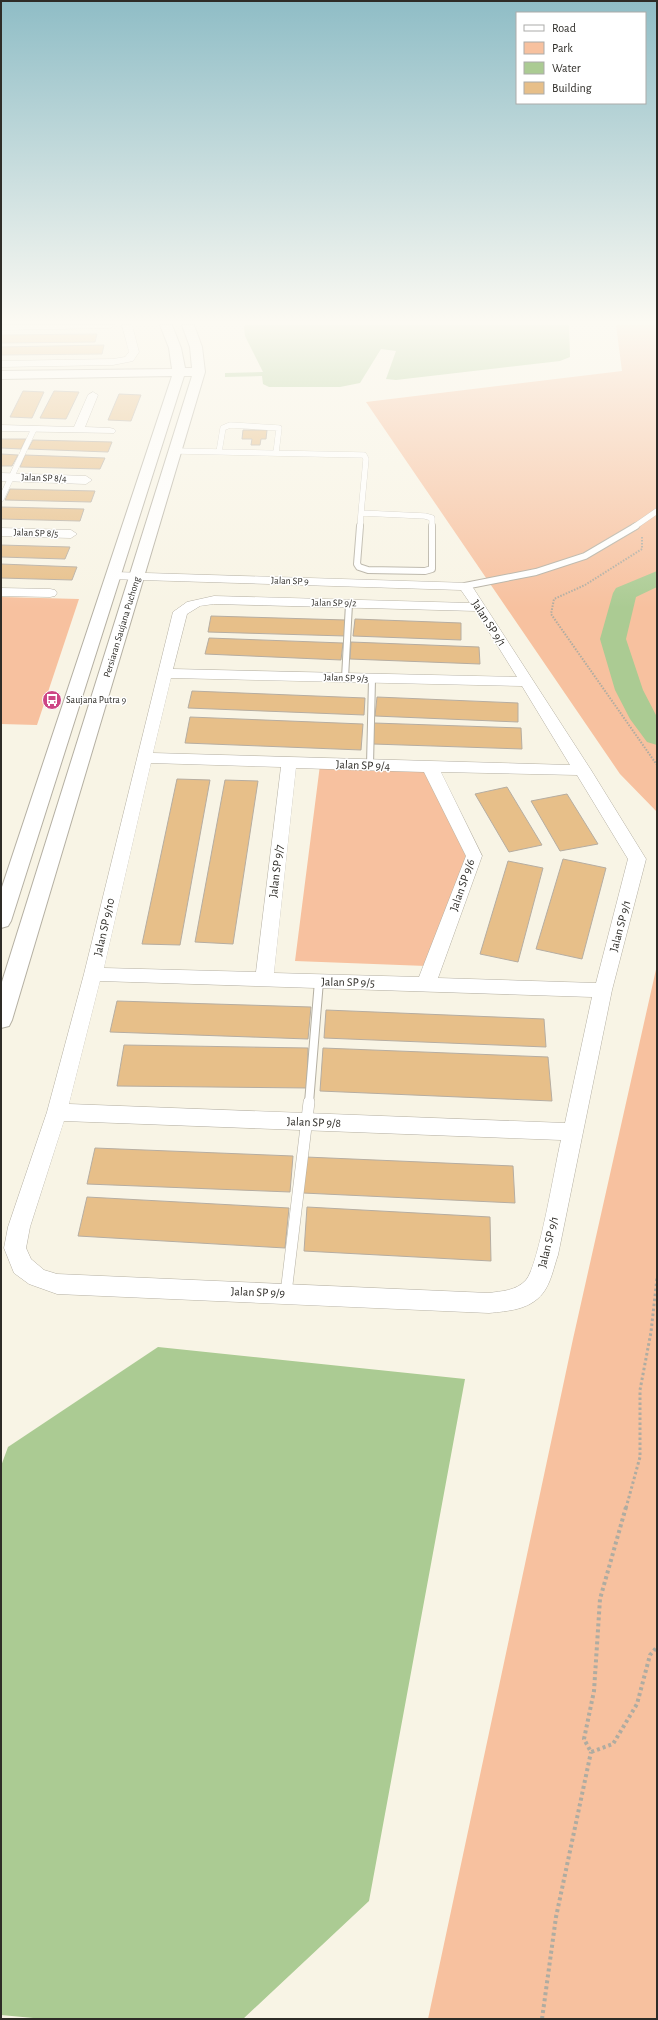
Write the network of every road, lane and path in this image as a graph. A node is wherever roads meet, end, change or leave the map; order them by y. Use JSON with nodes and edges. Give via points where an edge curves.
{"nodes":[{"id":1,"x":82,"y":419,"type":"edge"},
{"id":2,"x":164,"y":419,"type":"edge"},
{"id":3,"x":186,"y":419,"type":"edge"},
{"id":4,"x":1,"y":428,"type":"edge"},
{"id":5,"x":34,"y":429,"type":"junction"},
{"id":6,"x":78,"y":430,"type":"junction"},
{"id":7,"x":110,"y":431,"type":"dead end"},
{"id":8,"x":177,"y":451,"type":"junction"},
{"id":9,"x":219,"y":452,"type":"junction"},
{"id":10,"x":276,"y":453,"type":"junction"},
{"id":11,"x":6,"y":477,"type":"edge"},
{"id":12,"x":86,"y":480,"type":"dead end"},
{"id":13,"x":1,"y":499,"type":"edge"},
{"id":14,"x":657,"y":511,"type":"edge"},
{"id":15,"x":361,"y":513,"type":"junction"},
{"id":16,"x":643,"y":522,"type":"junction"},
{"id":17,"x":1,"y":532,"type":"edge"},
{"id":18,"x":71,"y":534,"type":"dead end"},
{"id":19,"x":114,"y":576,"type":"junction"},
{"id":20,"x":138,"y":577,"type":"junction"},
{"id":21,"x":465,"y":586,"type":"junction"},
{"id":22,"x":1,"y":592,"type":"edge"},
{"id":23,"x":50,"y":593,"type":"dead end"},
{"id":24,"x":349,"y":604,"type":"junction"},
{"id":25,"x":188,"y":606,"type":"joint"},
{"id":26,"x":480,"y":607,"type":"junction"},
{"id":27,"x":166,"y":673,"type":"junction"},
{"id":28,"x":346,"y":678,"type":"junction"},
{"id":29,"x":372,"y":679,"type":"junction"},
{"id":30,"x":526,"y":682,"type":"junction"},
{"id":31,"x":144,"y":758,"type":"junction"},
{"id":32,"x":289,"y":763,"type":"junction"},
{"id":33,"x":370,"y":765,"type":"junction"},
{"id":34,"x":657,"y":765,"type":"edge"},
{"id":35,"x":430,"y":767,"type":"junction"},
{"id":36,"x":583,"y":770,"type":"junction"},
{"id":37,"x":1,"y":921,"type":"edge"},
{"id":38,"x":93,"y":974,"type":"junction"},
{"id":39,"x":264,"y":979,"type":"junction"},
{"id":40,"x":319,"y":982,"type":"junction"},
{"id":41,"x":426,"y":984,"type":"junction"},
{"id":42,"x":603,"y":990,"type":"junction"},
{"id":43,"x":1,"y":1020,"type":"edge"},
{"id":44,"x":57,"y":1112,"type":"junction"},
{"id":45,"x":307,"y":1121,"type":"junction"},
{"id":46,"x":572,"y":1132,"type":"junction"},
{"id":47,"x":15,"y":1248,"type":"joint"},
{"id":48,"x":657,"y":1278,"type":"edge"},
{"id":49,"x":286,"y":1293,"type":"junction"},
{"id":50,"x":518,"y":1299,"type":"joint"},
{"id":51,"x":657,"y":1647,"type":"edge"},
{"id":52,"x":591,"y":1752,"type":"junction"},
{"id":53,"x":542,"y":2019,"type":"edge"}],
"edges":[{"from":1,"to":6,"type":"street"},
{"from":2,"to":19,"type":"street","name":"Persiaran Saujana Puchong"},
{"from":3,"to":8,"type":"street","name":"Persiaran Saujana Puchong"},
{"from":4,"to":5,"type":"street"},
{"from":5,"to":6,"type":"street"},
{"from":5,"to":11,"type":"lane"},
{"from":6,"to":7,"type":"street"},
{"from":8,"to":9,"type":"lane"},
{"from":8,"to":20,"type":"street","name":"Persiaran Saujana Puchong"},
{"from":9,"to":10,"type":"lane"},
{"from":9,"to":10,"type":"lane","via":[[223,428],[230,425],[279,428]]},
{"from":10,"to":15,"type":"lane","via":[[364,456],[366,459]]},
{"from":11,"to":12,"type":"street","name":"Jalan SP 8/4"},
{"from":11,"to":13,"type":"lane"},
{"from":14,"to":16,"type":"lane"},
{"from":15,"to":15,"type":"lane","via":[[359,567],[368,570],[432,569],[432,518]]},
{"from":16,"to":21,"type":"lane","via":[[585,556],[536,572]]},
{"from":16,"to":34,"type":"path","via":[[642,549],[584,585],[554,599],[551,614]]},
{"from":17,"to":18,"type":"street","name":"Jalan SP 8/5"},
{"from":19,"to":20,"type":"street","name":"Jalan SP 9"},
{"from":19,"to":37,"type":"street","name":"Persiaran Saujana Puchong","via":[[71,700]]},
{"from":20,"to":21,"type":"street","name":"Jalan SP 9"},
{"from":20,"to":43,"type":"street","name":"Persiaran Saujana Puchong"},
{"from":21,"to":26,"type":"street","name":"Jalan SP 9/1"},
{"from":22,"to":23,"type":"street"},
{"from":24,"to":25,"type":"street","name":"Jalan SP 9/2","via":[[214,600]]},
{"from":24,"to":26,"type":"street","name":"Jalan SP 9/2"},
{"from":24,"to":28,"type":"lane"},
{"from":25,"to":27,"type":"street","name":"Jalan SP 9/10","via":[[180,612]]},
{"from":26,"to":30,"type":"street","name":"Jalan SP 9/1"},
{"from":27,"to":28,"type":"street","name":"Jalan SP 9/3"},
{"from":27,"to":31,"type":"street","name":"Jalan SP 9/10"},
{"from":28,"to":29,"type":"street","name":"Jalan SP 9/3"},
{"from":29,"to":30,"type":"street","name":"Jalan SP 9/3"},
{"from":29,"to":33,"type":"lane"},
{"from":30,"to":36,"type":"street","name":"Jalan SP 9/1"},
{"from":31,"to":32,"type":"street","name":"Jalan SP 9/4"},
{"from":31,"to":38,"type":"street","name":"Jalan SP 9/10"},
{"from":32,"to":33,"type":"street","name":"Jalan SP 9/4"},
{"from":32,"to":39,"type":"street","name":"Jalan SP 9/7"},
{"from":33,"to":35,"type":"street","name":"Jalan SP 9/4"},
{"from":35,"to":36,"type":"street","name":"Jalan SP 9/4"},
{"from":35,"to":41,"type":"street","name":"Jalan SP 9/6","via":[[474,856]]},
{"from":36,"to":42,"type":"street","name":"Jalan SP 9/1","via":[[637,859]]},
{"from":38,"to":39,"type":"street","name":"Jalan SP 9/5"},
{"from":38,"to":44,"type":"street","name":"Jalan SP 9/10"},
{"from":39,"to":40,"type":"street","name":"Jalan SP 9/5"},
{"from":40,"to":41,"type":"street","name":"Jalan SP 9/5"},
{"from":40,"to":45,"type":"lane"},
{"from":41,"to":42,"type":"street","name":"Jalan SP 9/5"},
{"from":42,"to":46,"type":"street","name":"Jalan SP 9/1"},
{"from":44,"to":45,"type":"street","name":"Jalan SP 9/8"},
{"from":44,"to":47,"type":"street","name":"Jalan SP 9/10","via":[[19,1227]]},
{"from":45,"to":46,"type":"street","name":"Jalan SP 9/8"},
{"from":45,"to":49,"type":"lane"},
{"from":46,"to":50,"type":"street","name":"Jalan SP 9/1","via":[[547,1255],[535,1286]]},
{"from":47,"to":49,"type":"street","name":"Jalan SP 9/9","via":[[22,1266],[37,1277],[57,1284]]},
{"from":48,"to":52,"type":"path","via":[[651,1332],[640,1390],[640,1457],[600,1598],[594,1691],[584,1739]]},
{"from":49,"to":50,"type":"street","name":"Jalan SP 9/9","via":[[489,1303]]},
{"from":51,"to":52,"type":"path","via":[[650,1655],[637,1704],[613,1744]]},
{"from":52,"to":53,"type":"path","via":[[556,1917]]}]}
